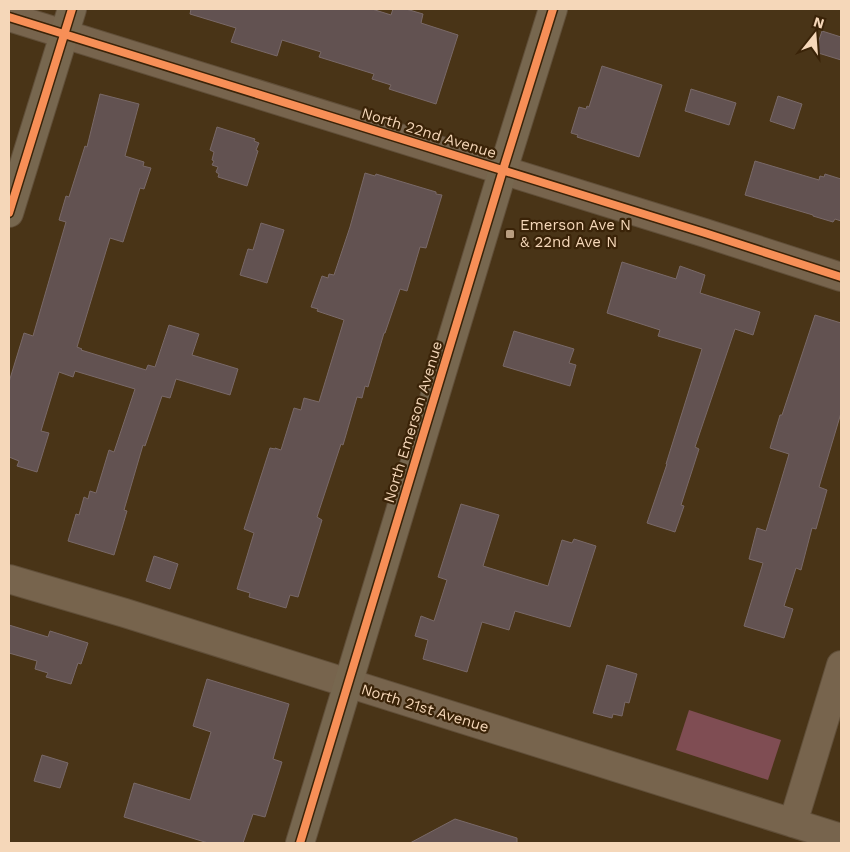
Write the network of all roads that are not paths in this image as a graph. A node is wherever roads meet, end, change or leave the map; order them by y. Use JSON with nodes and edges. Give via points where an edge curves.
{"nodes":[{"id":1,"x":72,"y":9,"type":"edge"},
{"id":2,"x":553,"y":9,"type":"edge"},
{"id":3,"x":9,"y":17,"type":"edge"},
{"id":4,"x":64,"y":35,"type":"junction"},
{"id":5,"x":503,"y":170,"type":"junction"},
{"id":6,"x":9,"y":213,"type":"edge"},
{"id":7,"x":841,"y":277,"type":"edge"},
{"id":8,"x":9,"y":578,"type":"edge"},
{"id":9,"x":841,"y":665,"type":"edge"},
{"id":10,"x":349,"y":684,"type":"junction"},
{"id":11,"x":792,"y":823,"type":"junction"},
{"id":12,"x":841,"y":838,"type":"edge"},
{"id":13,"x":300,"y":843,"type":"edge"}],
"edges":[{"from":1,"to":4,"type":"street"},
{"from":2,"to":5,"type":"street","name":"North Emerson Avenue"},
{"from":3,"to":4,"type":"street","name":"North 22nd Avenue"},
{"from":4,"to":5,"type":"street","name":"North 22nd Avenue"},
{"from":4,"to":6,"type":"street"},
{"from":5,"to":7,"type":"street","name":"North 22nd Avenue"},
{"from":5,"to":10,"type":"street","name":"North Emerson Avenue"},
{"from":8,"to":10,"type":"street","name":"North 21st Avenue"},
{"from":9,"to":11,"type":"street"},
{"from":10,"to":11,"type":"street","name":"North 21st Avenue"},
{"from":10,"to":13,"type":"street","name":"North Emerson Avenue"},
{"from":11,"to":12,"type":"street","name":"North 21st Avenue"}]}
